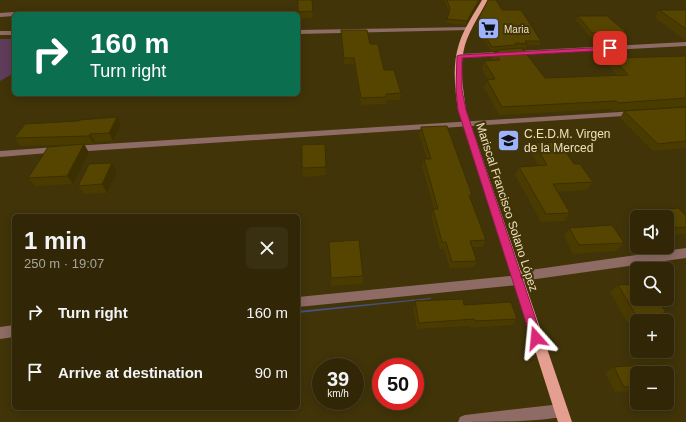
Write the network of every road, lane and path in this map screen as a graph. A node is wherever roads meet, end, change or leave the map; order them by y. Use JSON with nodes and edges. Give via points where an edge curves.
{"nodes":[{"id":1,"x":485,"y":0,"type":"edge"},
{"id":2,"x":493,"y":0,"type":"edge"},
{"id":3,"x":12,"y":14,"type":"edge"},
{"id":4,"x":0,"y":15,"type":"edge"},
{"id":5,"x":470,"y":28,"type":"junction"},
{"id":6,"x":300,"y":32,"type":"edge"},
{"id":7,"x":0,"y":33,"type":"edge"},
{"id":8,"x":12,"y":33,"type":"edge"},
{"id":9,"x":686,"y":44,"type":"edge"},
{"id":10,"x":460,"y":56,"type":"junction"},
{"id":11,"x":647,"y":112,"type":"edge"},
{"id":12,"x":466,"y":123,"type":"junction"},
{"id":13,"x":0,"y":154,"type":"edge"},
{"id":14,"x":686,"y":254,"type":"edge"},
{"id":15,"x":516,"y":278,"type":"junction"},
{"id":16,"x":300,"y":302,"type":"edge"},
{"id":17,"x":12,"y":331,"type":"edge"},
{"id":18,"x":0,"y":333,"type":"edge"},
{"id":19,"x":563,"y":417,"type":"edge"},
{"id":20,"x":465,"y":422,"type":"edge"}],
"edges":[{"from":1,"to":2,"type":"street"},
{"from":1,"to":5,"type":"main road","name":"Mariscal Francisco Solano López"},
{"from":3,"to":4,"type":"street"},
{"from":5,"to":6,"type":"street"},
{"from":5,"to":10,"type":"main road","name":"Mariscal Francisco Solano López"},
{"from":7,"to":8,"type":"street"},
{"from":9,"to":10,"type":"street"},
{"from":10,"to":12,"type":"main road","name":"Mariscal Francisco Solano López","via":[[459,90]]},
{"from":11,"to":12,"type":"street"},
{"from":12,"to":13,"type":"street"},
{"from":12,"to":15,"type":"main road","name":"Mariscal Francisco Solano López"},
{"from":14,"to":15,"type":"street"},
{"from":15,"to":16,"type":"street"},
{"from":15,"to":19,"type":"main road","name":"Mariscal Francisco Solano López"},
{"from":17,"to":18,"type":"street"},
{"from":19,"to":20,"type":"street"}]}
